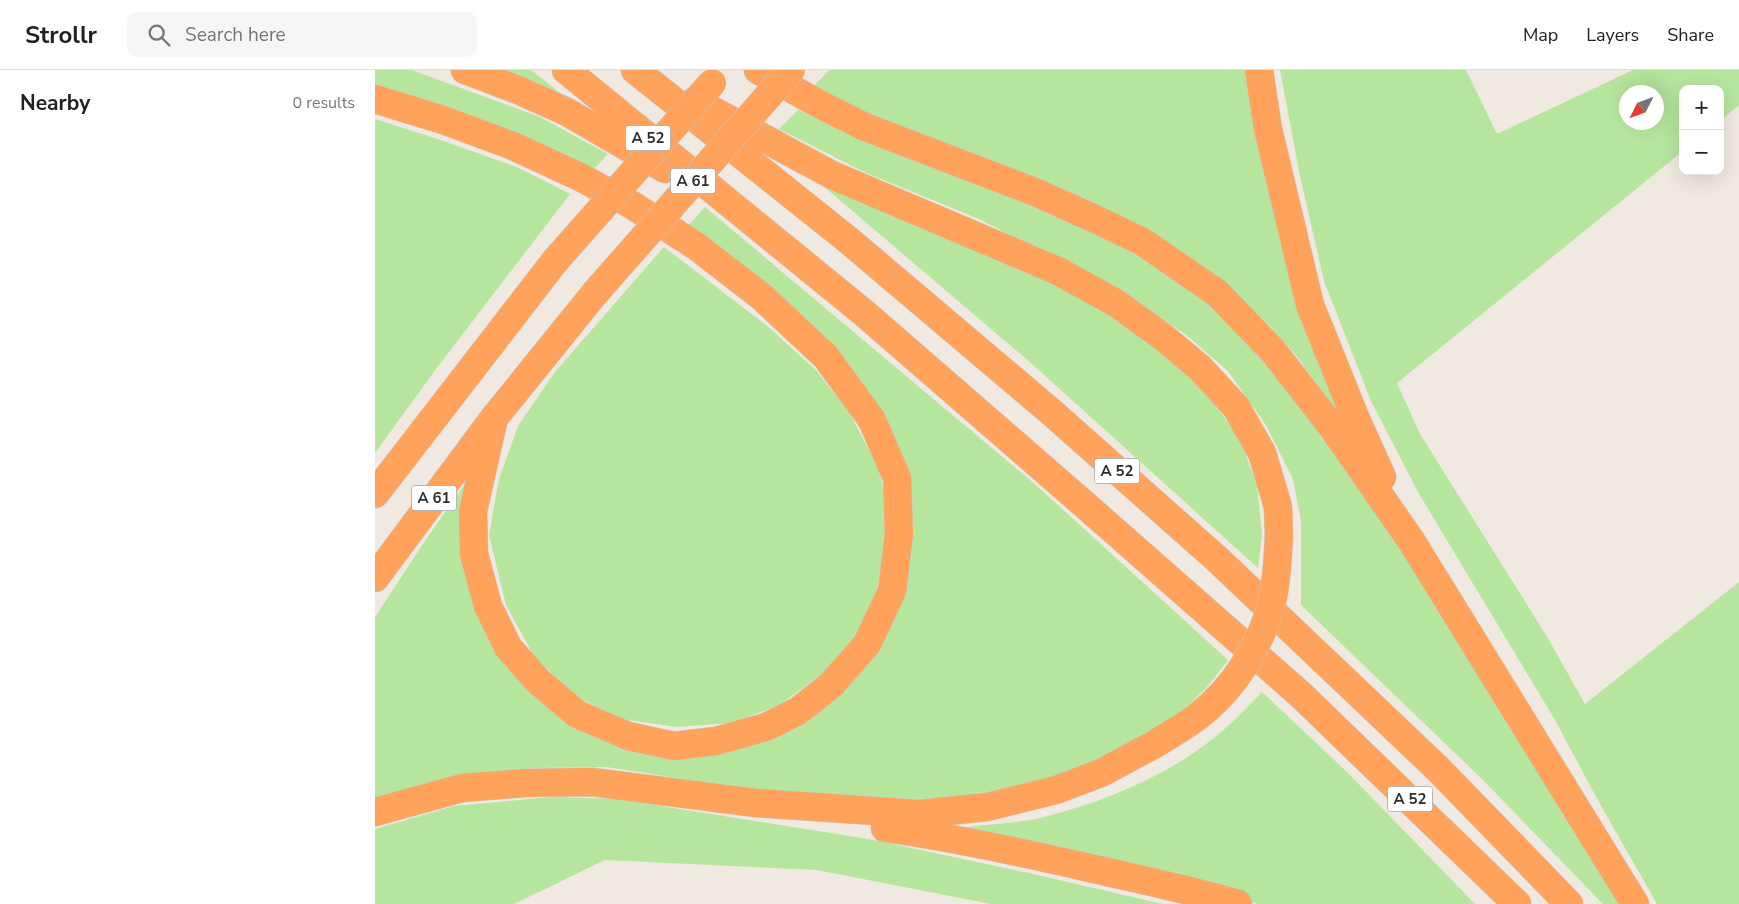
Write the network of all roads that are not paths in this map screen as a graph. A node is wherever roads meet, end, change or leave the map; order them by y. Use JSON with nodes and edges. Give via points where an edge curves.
{"nodes":[{"id":1,"x":465,"y":70,"type":"edge"},
{"id":2,"x":566,"y":70,"type":"edge"},
{"id":3,"x":637,"y":70,"type":"edge"},
{"id":4,"x":724,"y":70,"type":"edge"},
{"id":5,"x":758,"y":70,"type":"edge"},
{"id":6,"x":791,"y":70,"type":"edge"},
{"id":7,"x":1259,"y":70,"type":"edge"},
{"id":8,"x":375,"y":99,"type":"edge"},
{"id":9,"x":731,"y":206,"type":"junction"},
{"id":10,"x":494,"y":418,"type":"junction"},
{"id":11,"x":375,"y":494,"type":"edge"},
{"id":12,"x":1412,"y":542,"type":"junction"},
{"id":13,"x":375,"y":578,"type":"edge"},
{"id":14,"x":756,"y":803,"type":"junction"},
{"id":15,"x":375,"y":812,"type":"edge"},
{"id":16,"x":1238,"y":904,"type":"edge"},
{"id":17,"x":1517,"y":904,"type":"edge"},
{"id":18,"x":1569,"y":904,"type":"edge"},
{"id":19,"x":1635,"y":904,"type":"edge"}],
"edges":[{"from":1,"to":9,"type":"highway","via":[[567,112]]},
{"from":2,"to":9,"type":"highway","number":"A 52"},
{"from":3,"to":14,"type":"highway","bridge":true,"via":[[832,175],[1058,271],[1116,303],[1199,368],[1236,407],[1263,453],[1277,507],[1278,570],[1273,599],[1259,637],[1223,692],[1197,717],[1155,744],[1083,780],[987,807],[919,814]]},
{"from":3,"to":18,"type":"highway","number":"A 52","via":[[847,239],[1050,411],[1209,553],[1438,768]]},
{"from":4,"to":11,"type":"highway","bridge":true,"via":[[555,261]]},
{"from":5,"to":12,"type":"highway","via":[[865,127],[1035,192],[1143,242],[1217,293],[1273,351],[1327,420]]},
{"from":6,"to":10,"type":"highway","number":"A 61","bridge":true,"via":[[595,293]]},
{"from":7,"to":12,"type":"highway","via":[[1269,129],[1310,305],[1355,417]]},
{"from":8,"to":10,"type":"highway","via":[[513,146],[632,205],[696,246],[762,297],[826,357],[872,420],[897,478],[899,534],[892,591],[867,644],[831,685],[798,711],[766,728],[716,741],[674,746],[628,736],[577,714],[538,681],[509,647],[488,606],[474,554],[473,511]]},
{"from":9,"to":17,"type":"highway","number":"A 52","via":[[864,313],[1301,695]]},
{"from":10,"to":13,"type":"highway","number":"A 61"},
{"from":12,"to":19,"type":"highway"},
{"from":14,"to":15,"type":"highway","via":[[592,782],[525,783],[462,788]]},
{"from":14,"to":16,"type":"highway","via":[[850,822],[951,837]]}]}
